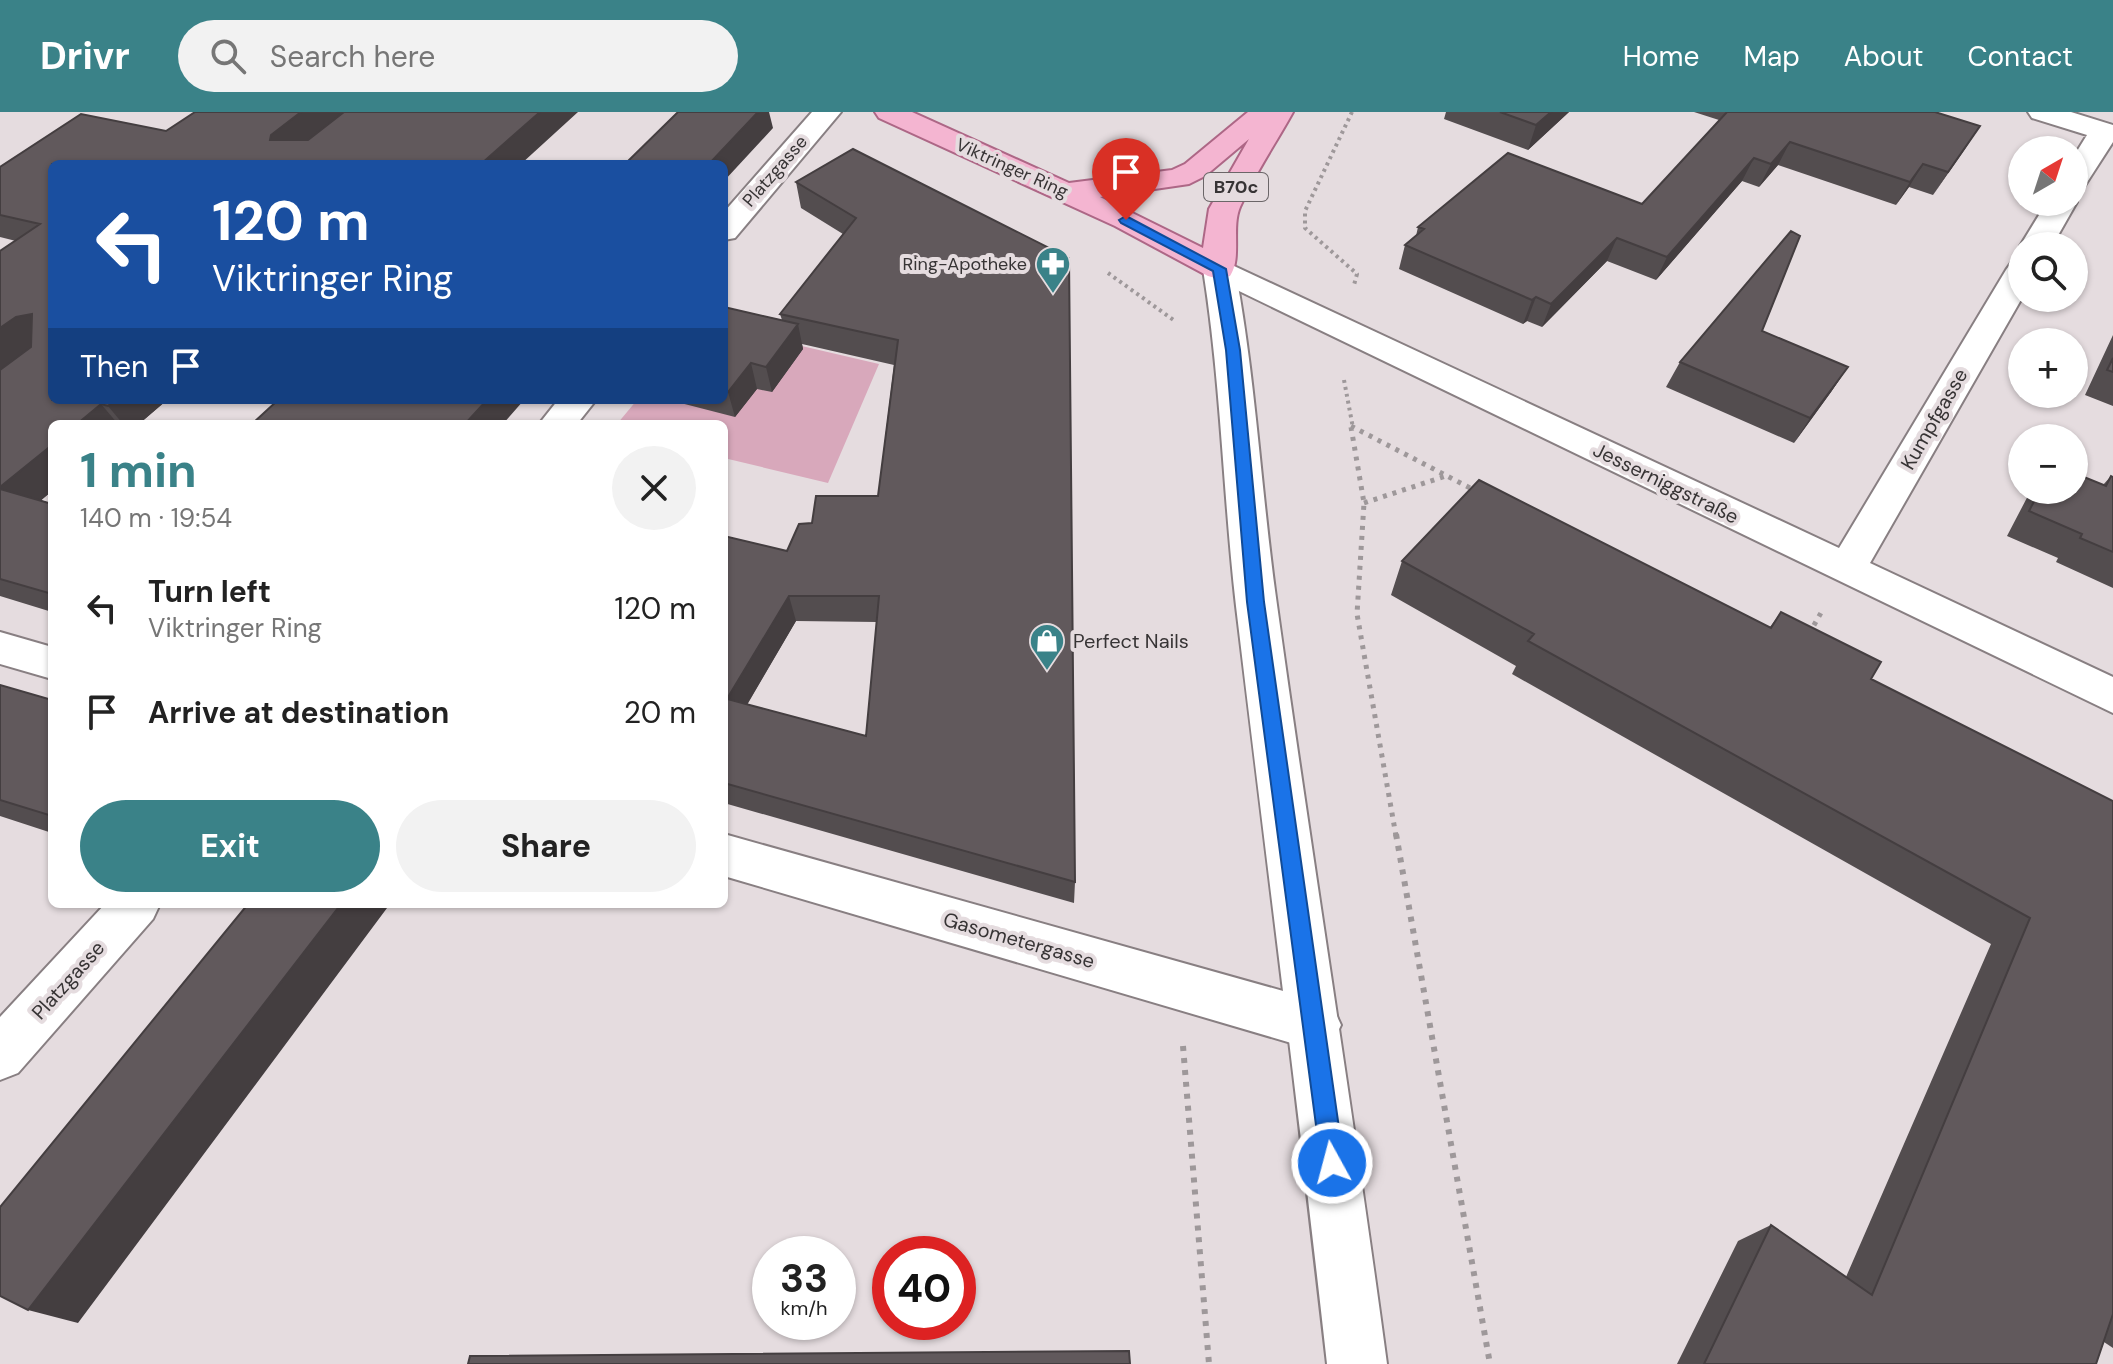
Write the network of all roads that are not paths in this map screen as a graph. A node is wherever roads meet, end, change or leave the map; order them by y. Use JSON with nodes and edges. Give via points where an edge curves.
{"nodes":[{"id":1,"x":827,"y":112,"type":"edge"},
{"id":2,"x":889,"y":112,"type":"edge"},
{"id":3,"x":1265,"y":112,"type":"edge"},
{"id":4,"x":1279,"y":112,"type":"edge"},
{"id":5,"x":2042,"y":112,"type":"edge"},
{"id":6,"x":2108,"y":132,"type":"edge"},
{"id":7,"x":2088,"y":161,"type":"edge"},
{"id":8,"x":1063,"y":192,"type":"junction"},
{"id":9,"x":728,"y":226,"type":"edge"},
{"id":10,"x":1219,"y":269,"type":"junction"},
{"id":11,"x":2008,"y":294,"type":"edge"},
{"id":12,"x":574,"y":404,"type":"edge"},
{"id":13,"x":560,"y":420,"type":"edge"},
{"id":14,"x":1847,"y":569,"type":"junction"},
{"id":15,"x":0,"y":648,"type":"edge"},
{"id":16,"x":48,"y":662,"type":"edge"},
{"id":17,"x":2113,"y":696,"type":"edge"},
{"id":18,"x":728,"y":856,"type":"edge"},
{"id":19,"x":132,"y":908,"type":"edge"},
{"id":20,"x":1315,"y":1025,"type":"junction"},
{"id":21,"x":0,"y":1055,"type":"edge"},
{"id":22,"x":1357,"y":1364,"type":"edge"}],
"edges":[{"from":1,"to":9,"type":"street","name":"Platzgasse"},
{"from":2,"to":8,"type":"main road","name":"Viktringer Ring"},
{"from":3,"to":8,"type":"main road","via":[[1179,178]]},
{"from":4,"to":10,"type":"main road","number":"B70c","via":[[1224,209]]},
{"from":5,"to":6,"type":"street"},
{"from":6,"to":7,"type":"street"},
{"from":8,"to":10,"type":"main road","name":"Viktringer Ring"},
{"from":10,"to":14,"type":"street","name":"Jesserniggstraße"},
{"from":10,"to":20,"type":"street","via":[[1233,350],[1256,602]]},
{"from":11,"to":14,"type":"street","name":"Kumpfgasse"},
{"from":12,"to":13,"type":"street"},
{"from":14,"to":17,"type":"street","name":"Jesserniggstraße"},
{"from":15,"to":16,"type":"street"},
{"from":18,"to":20,"type":"street","name":"Gasometergasse"},
{"from":19,"to":21,"type":"street","name":"Platzgasse"},
{"from":20,"to":22,"type":"street"}]}
